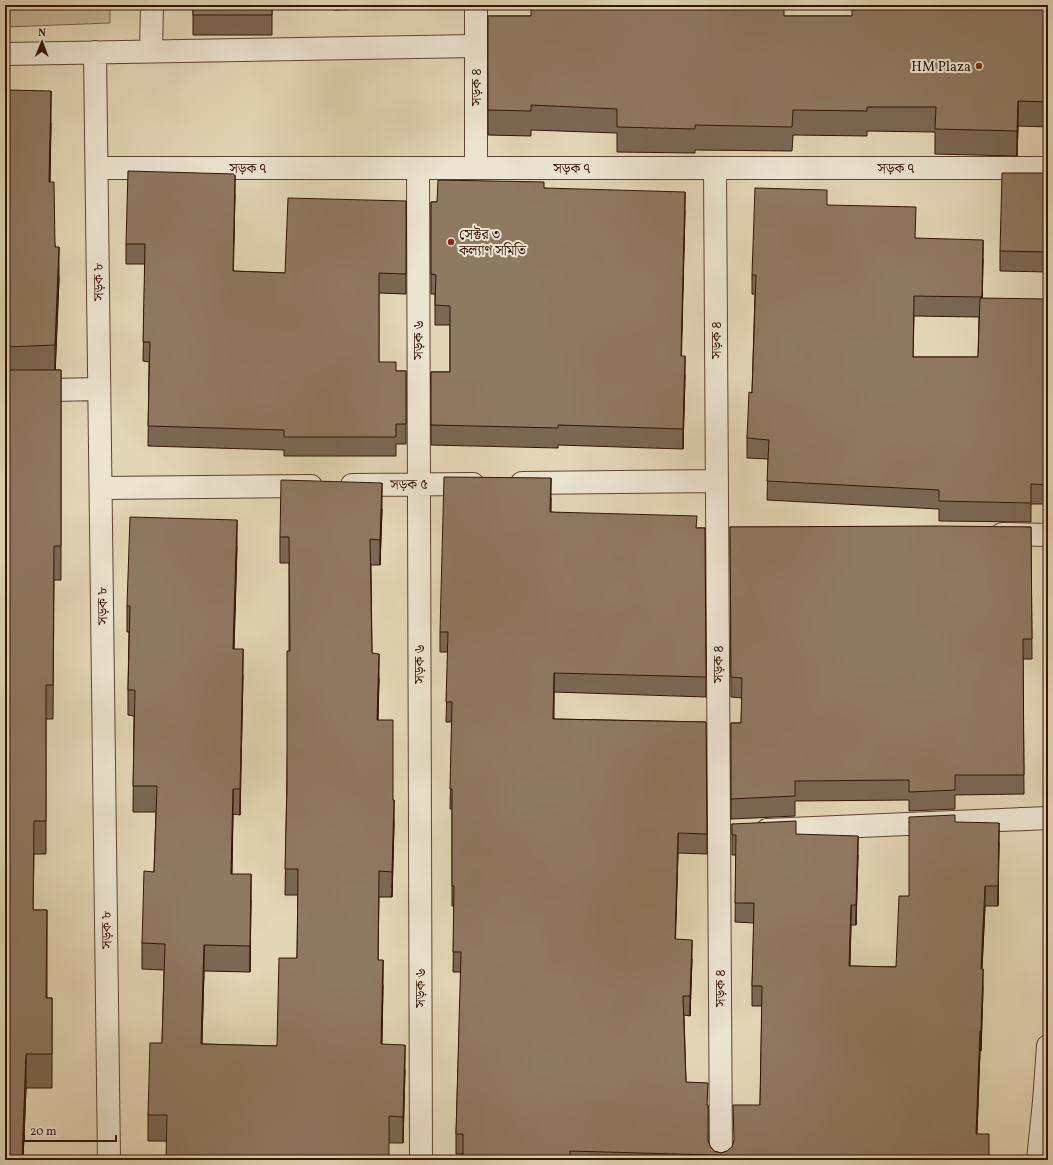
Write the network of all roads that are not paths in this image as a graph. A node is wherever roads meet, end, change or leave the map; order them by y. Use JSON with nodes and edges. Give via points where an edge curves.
{"nodes":[{"id":1,"x":152,"y":5,"type":"edge"},
{"id":2,"x":476,"y":5,"type":"edge"},
{"id":3,"x":476,"y":46,"type":"junction"},
{"id":4,"x":151,"y":51,"type":"junction"},
{"id":5,"x":96,"y":52,"type":"junction"},
{"id":6,"x":5,"y":54,"type":"edge"},
{"id":7,"x":97,"y":168,"type":"junction"},
{"id":8,"x":418,"y":168,"type":"junction"},
{"id":9,"x":476,"y":168,"type":"junction"},
{"id":10,"x":715,"y":168,"type":"junction"},
{"id":11,"x":1048,"y":168,"type":"edge"},
{"id":12,"x":100,"y":389,"type":"junction"},
{"id":13,"x":5,"y":391,"type":"edge"},
{"id":14,"x":717,"y":481,"type":"junction"},
{"id":15,"x":419,"y":484,"type":"junction"},
{"id":16,"x":101,"y":488,"type":"junction"},
{"id":17,"x":985,"y":534,"type":"edge"},
{"id":18,"x":1048,"y":535,"type":"edge"},
{"id":19,"x":1048,"y":818,"type":"edge"},
{"id":20,"x":735,"y":831,"type":"junction"},
{"id":21,"x":1048,"y":1046,"type":"edge"},
{"id":22,"x":1046,"y":1102,"type":"edge"},
{"id":23,"x":109,"y":1160,"type":"edge"},
{"id":24,"x":421,"y":1160,"type":"edge"},
{"id":25,"x":721,"y":1160,"type":"edge"},
{"id":26,"x":1038,"y":1160,"type":"edge"}],
"edges":[{"from":1,"to":4,"type":"street"},
{"from":2,"to":3,"type":"street","name":"সড়ক ৪"},
{"from":3,"to":4,"type":"street"},
{"from":3,"to":9,"type":"street","name":"সড়ক ৪"},
{"from":4,"to":5,"type":"street"},
{"from":5,"to":6,"type":"street"},
{"from":5,"to":7,"type":"street","name":"সড়ক ৮"},
{"from":7,"to":8,"type":"street","name":"সড়ক ৭"},
{"from":7,"to":12,"type":"street","name":"সড়ক ৮"},
{"from":8,"to":9,"type":"street","name":"সড়ক ৭"},
{"from":8,"to":15,"type":"street","name":"সড়ক ৬"},
{"from":9,"to":10,"type":"street","name":"সড়ক ৭"},
{"from":10,"to":11,"type":"street","name":"সড়ক ৭"},
{"from":10,"to":14,"type":"street","name":"সড়ক ৪"},
{"from":12,"to":13,"type":"street"},
{"from":12,"to":16,"type":"street","name":"সড়ক ৮"},
{"from":14,"to":15,"type":"street","name":"সড়ক ৫"},
{"from":14,"to":20,"type":"street","name":"সড়ক ৪","via":[[725,530]]},
{"from":15,"to":16,"type":"street","name":"সড়ক ৫"},
{"from":15,"to":24,"type":"street","name":"সড়ক ৬"},
{"from":16,"to":23,"type":"street","name":"সড়ক ৮"},
{"from":17,"to":18,"type":"street"},
{"from":19,"to":20,"type":"street"},
{"from":20,"to":25,"type":"street","name":"সড়ক ৪"},
{"from":21,"to":22,"type":"street"},
{"from":22,"to":26,"type":"street"}]}
